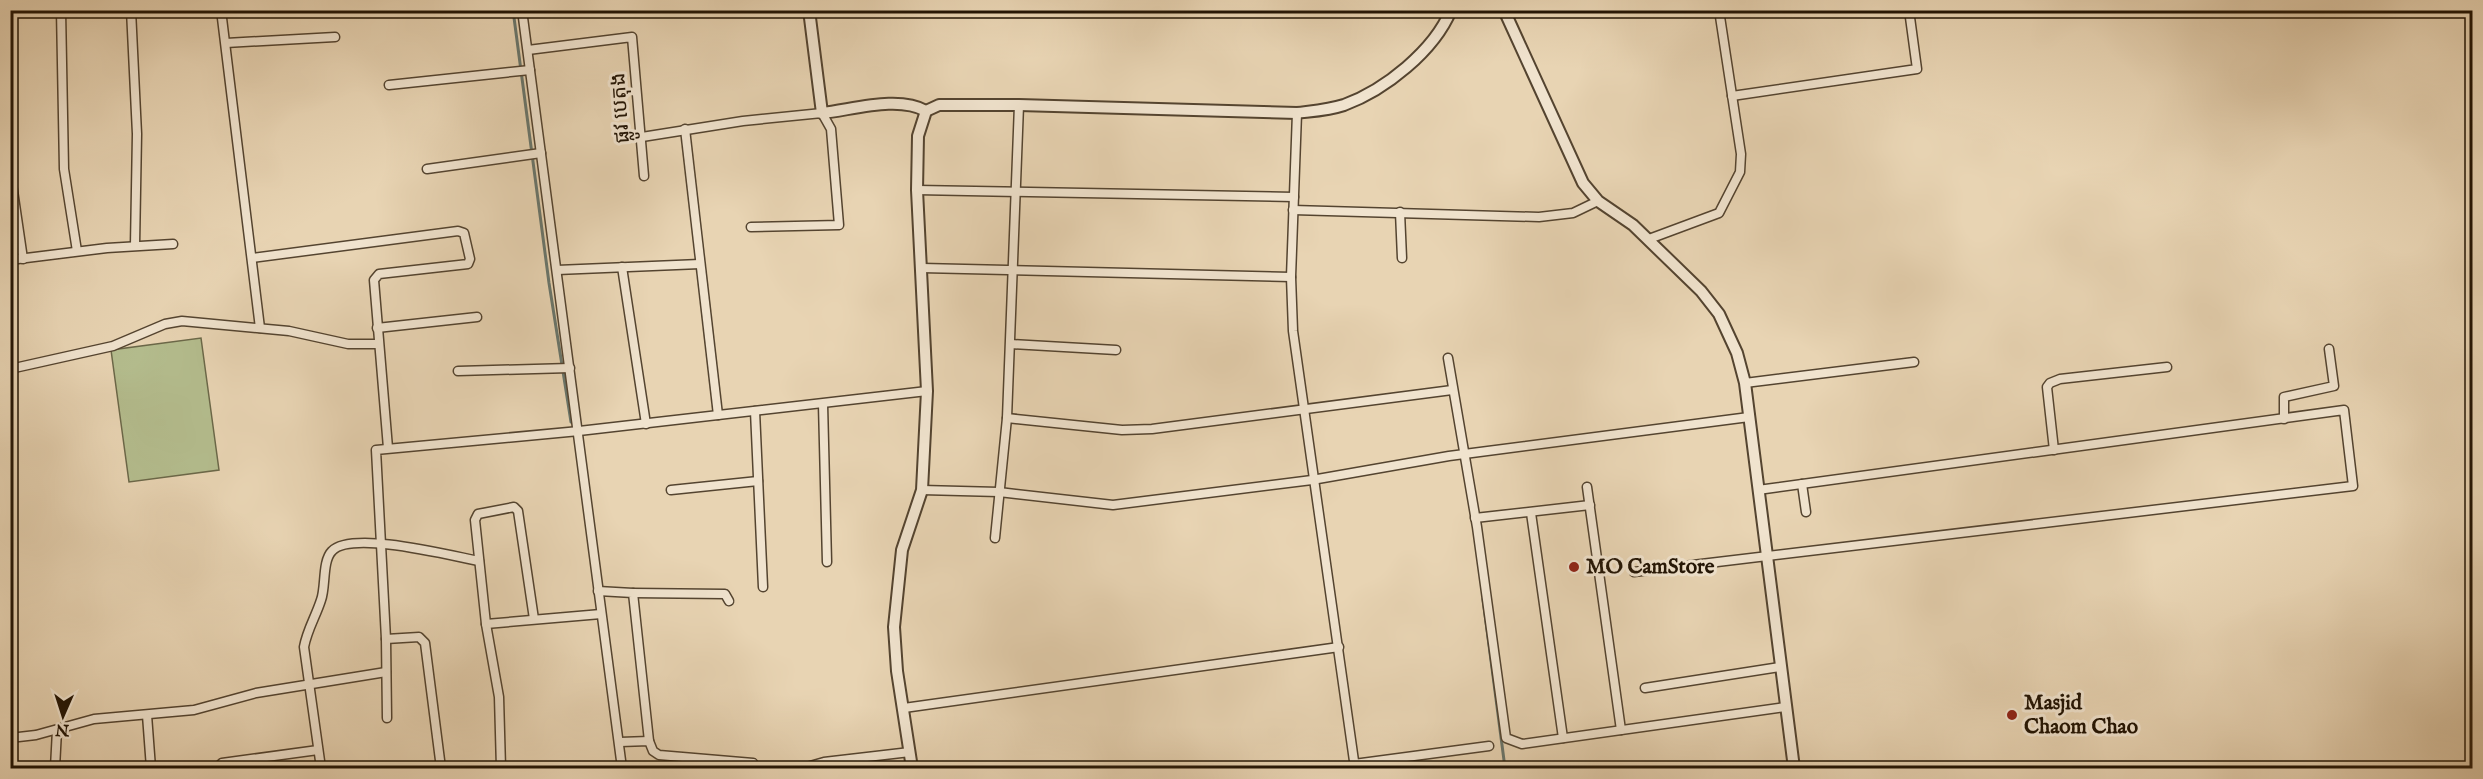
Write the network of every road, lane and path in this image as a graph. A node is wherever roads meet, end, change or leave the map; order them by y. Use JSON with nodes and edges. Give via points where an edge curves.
{"nodes":[{"id":1,"x":61,"y":10,"type":"edge"},
{"id":2,"x":131,"y":10,"type":"edge"},
{"id":3,"x":221,"y":10,"type":"edge"},
{"id":4,"x":522,"y":10,"type":"edge"},
{"id":5,"x":809,"y":10,"type":"edge"},
{"id":6,"x":1451,"y":10,"type":"edge"},
{"id":7,"x":1504,"y":10,"type":"edge"},
{"id":8,"x":1719,"y":10,"type":"edge"},
{"id":9,"x":1909,"y":10,"type":"edge"},
{"id":10,"x":335,"y":37,"type":"dead end"},
{"id":11,"x":226,"y":43,"type":"junction"},
{"id":12,"x":528,"y":50,"type":"junction"},
{"id":13,"x":523,"y":71,"type":"junction"},
{"id":14,"x":389,"y":85,"type":"dead end"},
{"id":15,"x":1732,"y":96,"type":"junction"},
{"id":16,"x":1019,"y":105,"type":"junction"},
{"id":17,"x":926,"y":111,"type":"junction"},
{"id":18,"x":822,"y":113,"type":"junction"},
{"id":19,"x":1297,"y":113,"type":"junction"},
{"id":20,"x":685,"y":129,"type":"junction"},
{"id":21,"x":642,"y":137,"type":"junction"},
{"id":22,"x":539,"y":154,"type":"junction"},
{"id":23,"x":427,"y":169,"type":"dead end"},
{"id":24,"x":10,"y":170,"type":"edge"},
{"id":25,"x":644,"y":176,"type":"dead end"},
{"id":26,"x":917,"y":190,"type":"junction"},
{"id":27,"x":1017,"y":192,"type":"junction"},
{"id":28,"x":1294,"y":197,"type":"junction"},
{"id":29,"x":1598,"y":201,"type":"junction"},
{"id":30,"x":1293,"y":210,"type":"junction"},
{"id":31,"x":1400,"y":212,"type":"junction"},
{"id":32,"x":751,"y":227,"type":"dead end"},
{"id":33,"x":1648,"y":239,"type":"junction"},
{"id":34,"x":173,"y":244,"type":"dead end"},
{"id":35,"x":135,"y":245,"type":"junction"},
{"id":36,"x":77,"y":251,"type":"junction"},
{"id":37,"x":252,"y":258,"type":"junction"},
{"id":38,"x":1402,"y":258,"type":"dead end"},
{"id":39,"x":23,"y":259,"type":"junction"},
{"id":40,"x":10,"y":260,"type":"edge"},
{"id":41,"x":700,"y":264,"type":"junction"},
{"id":42,"x":622,"y":267,"type":"junction"},
{"id":43,"x":922,"y":268,"type":"junction"},
{"id":44,"x":557,"y":270,"type":"junction"},
{"id":45,"x":1013,"y":271,"type":"junction"},
{"id":46,"x":1291,"y":277,"type":"junction"},
{"id":47,"x":477,"y":316,"type":"dead end"},
{"id":48,"x":260,"y":328,"type":"junction"},
{"id":49,"x":377,"y":328,"type":"junction"},
{"id":50,"x":378,"y":344,"type":"junction"},
{"id":51,"x":1011,"y":344,"type":"junction"},
{"id":52,"x":2329,"y":349,"type":"dead end"},
{"id":53,"x":1116,"y":350,"type":"dead end"},
{"id":54,"x":1448,"y":358,"type":"dead end"},
{"id":55,"x":1914,"y":362,"type":"dead end"},
{"id":56,"x":2167,"y":367,"type":"dead end"},
{"id":57,"x":565,"y":368,"type":"junction"},
{"id":58,"x":10,"y":369,"type":"edge"},
{"id":59,"x":458,"y":372,"type":"dead end"},
{"id":60,"x":1744,"y":383,"type":"junction"},
{"id":61,"x":1452,"y":390,"type":"junction"},
{"id":62,"x":927,"y":391,"type":"junction"},
{"id":63,"x":823,"y":404,"type":"junction"},
{"id":64,"x":1304,"y":410,"type":"junction"},
{"id":65,"x":755,"y":411,"type":"junction"},
{"id":66,"x":718,"y":415,"type":"junction"},
{"id":67,"x":1749,"y":417,"type":"junction"},
{"id":68,"x":1007,"y":418,"type":"junction"},
{"id":69,"x":2284,"y":418,"type":"junction"},
{"id":70,"x":646,"y":424,"type":"junction"},
{"id":71,"x":579,"y":431,"type":"junction"},
{"id":72,"x":388,"y":448,"type":"junction"},
{"id":73,"x":2054,"y":450,"type":"junction"},
{"id":74,"x":1463,"y":454,"type":"junction"},
{"id":75,"x":1312,"y":480,"type":"junction"},
{"id":76,"x":758,"y":481,"type":"junction"},
{"id":77,"x":1802,"y":484,"type":"junction"},
{"id":78,"x":1587,"y":487,"type":"dead end"},
{"id":79,"x":671,"y":490,"type":"dead end"},
{"id":80,"x":922,"y":490,"type":"junction"},
{"id":81,"x":1758,"y":490,"type":"junction"},
{"id":82,"x":999,"y":492,"type":"junction"},
{"id":83,"x":1590,"y":505,"type":"junction"},
{"id":84,"x":1806,"y":512,"type":"dead end"},
{"id":85,"x":1531,"y":513,"type":"junction"},
{"id":86,"x":1475,"y":518,"type":"junction"},
{"id":87,"x":995,"y":538,"type":"dead end"},
{"id":88,"x":381,"y":542,"type":"junction"},
{"id":89,"x":1767,"y":557,"type":"junction"},
{"id":90,"x":480,"y":561,"type":"junction"},
{"id":91,"x":827,"y":562,"type":"dead end"},
{"id":92,"x":1634,"y":572,"type":"dead end"},
{"id":93,"x":763,"y":587,"type":"dead end"},
{"id":94,"x":598,"y":591,"type":"junction"},
{"id":95,"x":633,"y":593,"type":"junction"},
{"id":96,"x":729,"y":601,"type":"dead end"},
{"id":97,"x":601,"y":614,"type":"junction"},
{"id":98,"x":534,"y":620,"type":"junction"},
{"id":99,"x":486,"y":624,"type":"junction"},
{"id":100,"x":386,"y":639,"type":"junction"},
{"id":101,"x":1339,"y":647,"type":"junction"},
{"id":102,"x":1780,"y":667,"type":"junction"},
{"id":103,"x":386,"y":672,"type":"junction"},
{"id":104,"x":311,"y":682,"type":"junction"},
{"id":105,"x":1644,"y":688,"type":"dead end"},
{"id":106,"x":1785,"y":706,"type":"junction"},
{"id":107,"x":904,"y":708,"type":"junction"},
{"id":108,"x":147,"y":715,"type":"junction"},
{"id":109,"x":387,"y":718,"type":"dead end"},
{"id":110,"x":57,"y":730,"type":"junction"},
{"id":111,"x":1621,"y":730,"type":"junction"},
{"id":112,"x":10,"y":738,"type":"edge"},
{"id":113,"x":1563,"y":738,"type":"junction"},
{"id":114,"x":649,"y":741,"type":"junction"},
{"id":115,"x":620,"y":742,"type":"junction"},
{"id":116,"x":1489,"y":746,"type":"dead end"},
{"id":117,"x":318,"y":750,"type":"junction"},
{"id":118,"x":910,"y":752,"type":"junction"},
{"id":119,"x":753,"y":763,"type":"dead end"},
{"id":120,"x":1354,"y":766,"type":"edge"},
{"id":121,"x":55,"y":768,"type":"edge"},
{"id":122,"x":151,"y":768,"type":"edge"},
{"id":123,"x":217,"y":768,"type":"edge"},
{"id":124,"x":321,"y":768,"type":"edge"},
{"id":125,"x":441,"y":768,"type":"edge"},
{"id":126,"x":501,"y":768,"type":"edge"},
{"id":127,"x":622,"y":768,"type":"edge"},
{"id":128,"x":803,"y":768,"type":"edge"},
{"id":129,"x":912,"y":768,"type":"edge"},
{"id":130,"x":1794,"y":768,"type":"edge"}],
"edges":[{"from":1,"to":36,"type":"street","via":[[64,169]]},
{"from":2,"to":35,"type":"street","via":[[137,134]]},
{"from":3,"to":11,"type":"street"},
{"from":4,"to":12,"type":"street"},
{"from":5,"to":18,"type":"street"},
{"from":6,"to":19,"type":"street","via":[[1427,45],[1377,88],[1342,105]]},
{"from":7,"to":29,"type":"street","via":[[1583,183]]},
{"from":8,"to":15,"type":"street"},
{"from":9,"to":15,"type":"street","via":[[1917,69]]},
{"from":10,"to":11,"type":"street"},
{"from":11,"to":37,"type":"street"},
{"from":12,"to":13,"type":"street"},
{"from":12,"to":21,"type":"street","name":"ផ្លូវ បេតុង","via":[[632,37]]},
{"from":13,"to":14,"type":"street"},
{"from":13,"to":22,"type":"street"},
{"from":15,"to":33,"type":"street","via":[[1740,172],[1719,213]]},
{"from":16,"to":17,"type":"street","via":[[939,105]]},
{"from":16,"to":19,"type":"street"},
{"from":16,"to":27,"type":"street"},
{"from":17,"to":18,"type":"street","via":[[916,105],[889,105]]},
{"from":17,"to":26,"type":"street","via":[[918,136]]},
{"from":18,"to":20,"type":"street"},
{"from":18,"to":32,"type":"street","via":[[831,129],[838,225]]},
{"from":19,"to":28,"type":"street"},
{"from":20,"to":21,"type":"street"},
{"from":20,"to":41,"type":"street"},
{"from":21,"to":25,"type":"street","name":"ផ្លូវ បេតុង"},
{"from":22,"to":23,"type":"street"},
{"from":22,"to":44,"type":"street"},
{"from":24,"to":39,"type":"street"},
{"from":26,"to":27,"type":"street"},
{"from":26,"to":43,"type":"street"},
{"from":27,"to":28,"type":"street"},
{"from":27,"to":45,"type":"street"},
{"from":28,"to":30,"type":"street"},
{"from":29,"to":31,"type":"street","via":[[1573,213],[1539,217]]},
{"from":29,"to":33,"type":"street"},
{"from":30,"to":31,"type":"street"},
{"from":30,"to":46,"type":"street"},
{"from":31,"to":38,"type":"street"},
{"from":33,"to":60,"type":"street","via":[[1719,314],[1737,353]]},
{"from":34,"to":35,"type":"street"},
{"from":35,"to":36,"type":"street"},
{"from":36,"to":39,"type":"street"},
{"from":37,"to":48,"type":"street"},
{"from":37,"to":49,"type":"street","via":[[464,233],[468,264],[376,276]]},
{"from":39,"to":40,"type":"street"},
{"from":41,"to":42,"type":"street"},
{"from":41,"to":66,"type":"street"},
{"from":42,"to":44,"type":"street"},
{"from":42,"to":70,"type":"street"},
{"from":43,"to":45,"type":"street"},
{"from":43,"to":62,"type":"street"},
{"from":44,"to":57,"type":"street"},
{"from":45,"to":46,"type":"street"},
{"from":45,"to":51,"type":"street"},
{"from":46,"to":64,"type":"street","via":[[1293,331]]},
{"from":47,"to":49,"type":"street"},
{"from":48,"to":50,"type":"street","via":[[348,344]]},
{"from":48,"to":58,"type":"street","via":[[173,322],[113,346]]},
{"from":49,"to":50,"type":"street"},
{"from":50,"to":72,"type":"street"},
{"from":51,"to":53,"type":"street"},
{"from":51,"to":68,"type":"street"},
{"from":52,"to":69,"type":"street","via":[[2334,386],[2284,397]]},
{"from":54,"to":61,"type":"street"},
{"from":55,"to":60,"type":"street"},
{"from":56,"to":73,"type":"street","via":[[2050,383],[2047,387]]},
{"from":57,"to":59,"type":"street"},
{"from":57,"to":71,"type":"street"},
{"from":60,"to":67,"type":"street"},
{"from":61,"to":64,"type":"street"},
{"from":61,"to":74,"type":"street"},
{"from":62,"to":63,"type":"street"},
{"from":62,"to":80,"type":"street"},
{"from":63,"to":65,"type":"street"},
{"from":63,"to":91,"type":"street"},
{"from":64,"to":68,"type":"street","via":[[1122,430]]},
{"from":64,"to":75,"type":"street"},
{"from":65,"to":66,"type":"street"},
{"from":65,"to":76,"type":"street"},
{"from":66,"to":70,"type":"street"},
{"from":67,"to":74,"type":"street"},
{"from":67,"to":81,"type":"street"},
{"from":68,"to":82,"type":"street"},
{"from":69,"to":73,"type":"street"},
{"from":69,"to":89,"type":"street","via":[[2344,410],[2353,486]]},
{"from":70,"to":71,"type":"street"},
{"from":71,"to":72,"type":"street"},
{"from":71,"to":94,"type":"street"},
{"from":72,"to":88,"type":"street","via":[[376,450]]},
{"from":73,"to":77,"type":"street"},
{"from":74,"to":75,"type":"street"},
{"from":74,"to":86,"type":"street"},
{"from":75,"to":82,"type":"street","via":[[1113,505]]},
{"from":75,"to":101,"type":"street"},
{"from":76,"to":79,"type":"street"},
{"from":76,"to":93,"type":"street"},
{"from":77,"to":81,"type":"street"},
{"from":77,"to":84,"type":"street"},
{"from":78,"to":83,"type":"street"},
{"from":80,"to":82,"type":"street"},
{"from":80,"to":107,"type":"street","via":[[902,550],[894,627]]},
{"from":81,"to":89,"type":"street"},
{"from":82,"to":87,"type":"street"},
{"from":83,"to":85,"type":"street"},
{"from":83,"to":111,"type":"street"},
{"from":85,"to":86,"type":"street"},
{"from":85,"to":113,"type":"street"},
{"from":86,"to":113,"type":"street","via":[[1503,733],[1509,741],[1522,744]]},
{"from":88,"to":90,"type":"street"},
{"from":88,"to":100,"type":"street"},
{"from":88,"to":104,"type":"street","via":[[337,547],[329,554],[322,599],[305,641]]},
{"from":89,"to":92,"type":"street"},
{"from":89,"to":102,"type":"street"},
{"from":90,"to":98,"type":"street","via":[[475,520],[478,514],[514,507],[518,511]]},
{"from":90,"to":99,"type":"street"},
{"from":94,"to":95,"type":"street"},
{"from":94,"to":97,"type":"street"},
{"from":95,"to":96,"type":"street","via":[[725,594]]},
{"from":95,"to":114,"type":"street"},
{"from":97,"to":98,"type":"street"},
{"from":97,"to":115,"type":"street"},
{"from":98,"to":99,"type":"street"},
{"from":99,"to":126,"type":"street","via":[[499,697]]},
{"from":100,"to":103,"type":"street"},
{"from":100,"to":125,"type":"street","via":[[419,637],[425,642]]},
{"from":101,"to":107,"type":"street"},
{"from":101,"to":120,"type":"street"},
{"from":102,"to":105,"type":"street"},
{"from":102,"to":106,"type":"street"},
{"from":103,"to":104,"type":"street"},
{"from":103,"to":109,"type":"street"},
{"from":104,"to":108,"type":"street","via":[[194,710]]},
{"from":104,"to":117,"type":"street"},
{"from":106,"to":111,"type":"street"},
{"from":106,"to":130,"type":"street"},
{"from":107,"to":118,"type":"street"},
{"from":108,"to":110,"type":"street","via":[[94,718]]},
{"from":108,"to":122,"type":"street"},
{"from":110,"to":112,"type":"street"},
{"from":110,"to":121,"type":"street"},
{"from":111,"to":113,"type":"street"},
{"from":114,"to":115,"type":"street"},
{"from":114,"to":119,"type":"street","via":[[659,755]]},
{"from":115,"to":127,"type":"street"},
{"from":116,"to":120,"type":"street"},
{"from":117,"to":123,"type":"street","via":[[222,763]]},
{"from":117,"to":124,"type":"street"},
{"from":118,"to":128,"type":"street"},
{"from":118,"to":129,"type":"street"}]}
